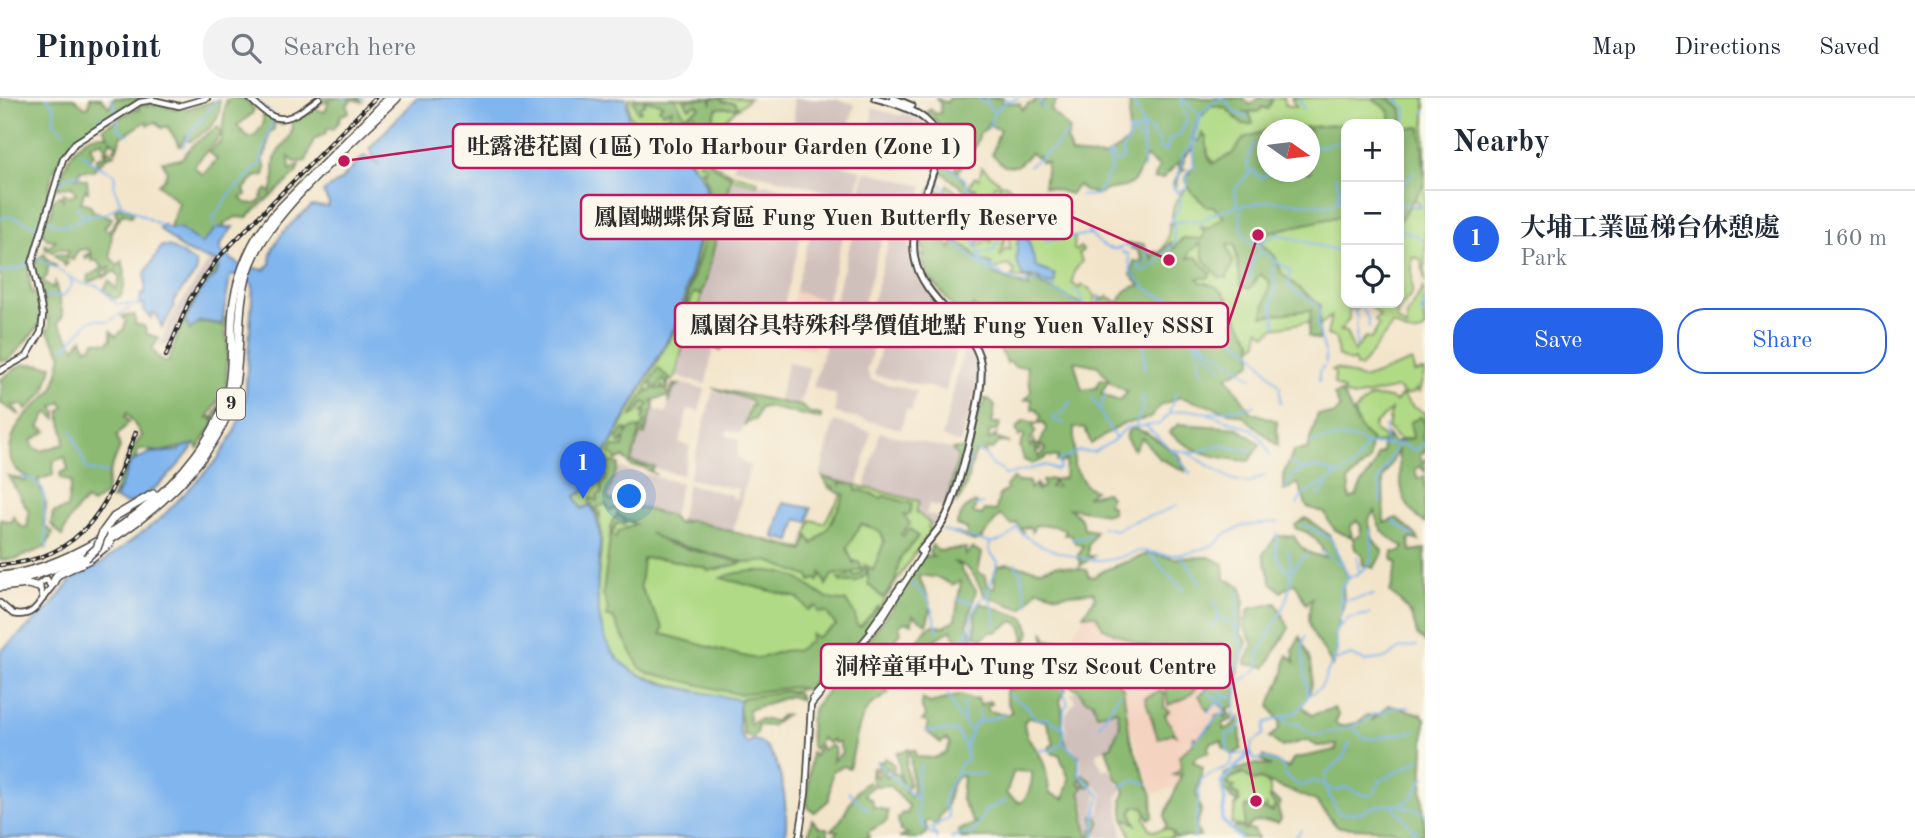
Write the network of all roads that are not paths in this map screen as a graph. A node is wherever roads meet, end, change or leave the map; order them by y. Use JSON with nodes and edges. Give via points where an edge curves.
{"nodes":[{"id":1,"x":207,"y":98,"type":"edge"},
{"id":2,"x":248,"y":98,"type":"edge"},
{"id":3,"x":319,"y":98,"type":"edge"},
{"id":4,"x":389,"y":98,"type":"edge"},
{"id":5,"x":397,"y":98,"type":"edge"},
{"id":6,"x":875,"y":98,"type":"edge"},
{"id":7,"x":893,"y":98,"type":"edge"},
{"id":8,"x":248,"y":262,"type":"junction"},
{"id":9,"x":242,"y":280,"type":"junction"},
{"id":10,"x":0,"y":371,"type":"edge"},
{"id":11,"x":172,"y":482,"type":"junction"},
{"id":12,"x":126,"y":528,"type":"junction"},
{"id":13,"x":923,"y":550,"type":"junction"},
{"id":14,"x":0,"y":576,"type":"edge"},
{"id":15,"x":0,"y":584,"type":"edge"},
{"id":16,"x":41,"y":585,"type":"junction"},
{"id":17,"x":50,"y":588,"type":"junction"},
{"id":18,"x":43,"y":599,"type":"junction"},
{"id":19,"x":0,"y":603,"type":"edge"},
{"id":20,"x":798,"y":838,"type":"edge"}],
"edges":[{"from":1,"to":10,"type":"main road","via":[[179,106],[140,102],[68,151],[32,263],[43,315],[41,332],[27,356]]},
{"from":2,"to":3,"type":"main road","via":[[265,115],[281,120]]},
{"from":4,"to":8,"type":"highway","number":"9","via":[[276,214],[257,238]]},
{"from":5,"to":8,"type":"highway","number":"9","via":[[276,222]]},
{"from":6,"to":13,"type":"main road","via":[[915,111],[936,134],[938,159],[915,234],[915,260],[924,281],[972,342],[981,364],[980,390],[951,507]]},
{"from":7,"to":13,"type":"main road","via":[[927,116],[939,136],[941,156],[918,234],[917,259],[928,282],[975,342],[984,367],[983,388],[956,495],[947,520]]},
{"from":8,"to":9,"type":"highway","number":"9"},
{"from":9,"to":11,"type":"highway","number":"9","via":[[232,312],[231,376],[224,407],[205,445]]},
{"from":9,"to":12,"type":"highway","number":"9","via":[[235,387],[221,429],[187,475]]},
{"from":11,"to":14,"type":"highway","number":"9","via":[[133,516],[88,545],[36,569]]},
{"from":11,"to":16,"type":"highway","bridge":true,"via":[[110,520],[97,548]]},
{"from":12,"to":15,"type":"highway","number":"9","via":[[50,570]]},
{"from":12,"to":17,"type":"highway","via":[[90,559],[56,575]]},
{"from":13,"to":20,"type":"main road","via":[[886,608],[808,705]]},
{"from":15,"to":16,"type":"highway"},
{"from":16,"to":17,"type":"main road"},
{"from":16,"to":17,"type":"main road","via":[[50,580]]},
{"from":16,"to":18,"type":"main road"},
{"from":17,"to":18,"type":"main road"},
{"from":18,"to":19,"type":"main road","via":[[34,611],[22,615]]}]}
